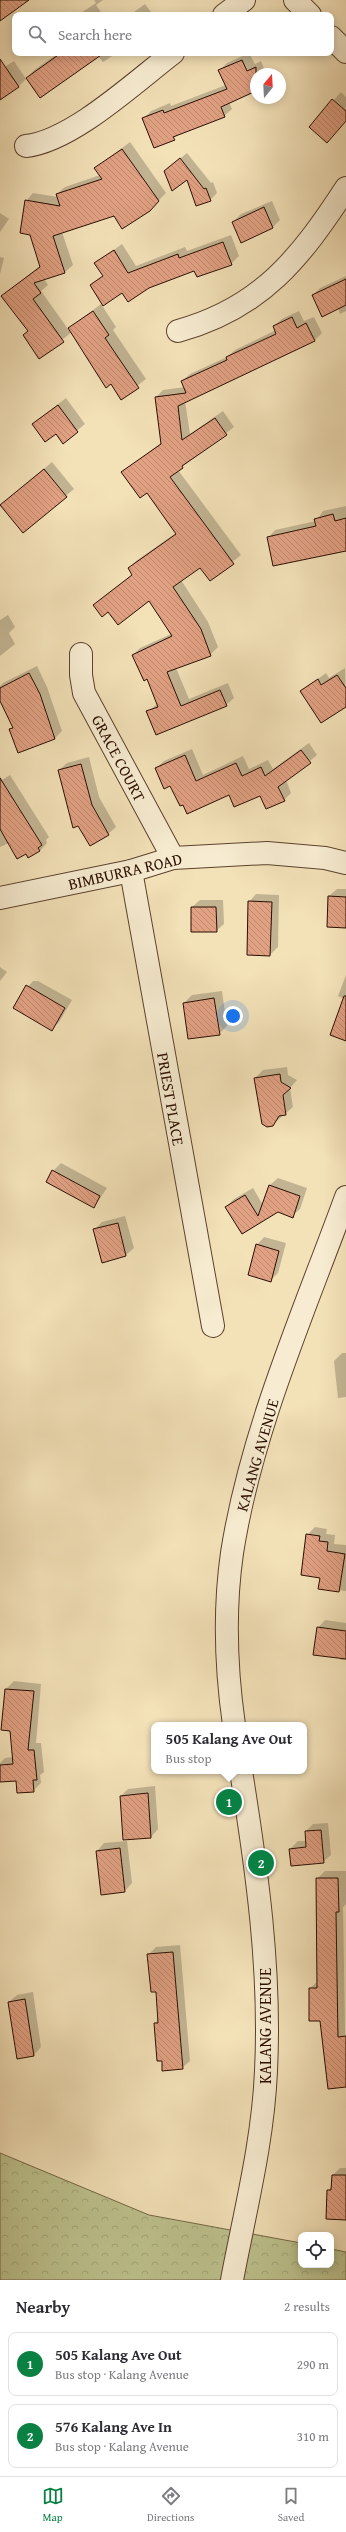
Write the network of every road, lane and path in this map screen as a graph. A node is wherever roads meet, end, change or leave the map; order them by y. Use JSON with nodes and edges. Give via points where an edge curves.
{"nodes":[{"id":1,"x":244,"y":0,"type":"edge"},
{"id":2,"x":295,"y":0,"type":"edge"},
{"id":3,"x":228,"y":12,"type":"edge"},
{"id":4,"x":307,"y":12,"type":"edge"},
{"id":5,"x":334,"y":39,"type":"edge"},
{"id":6,"x":346,"y":52,"type":"edge"},
{"id":7,"x":169,"y":56,"type":"edge"},
{"id":8,"x":26,"y":146,"type":"dead end"},
{"id":9,"x":346,"y":188,"type":"edge"},
{"id":10,"x":178,"y":331,"type":"dead end"},
{"id":11,"x":81,"y":654,"type":"dead end"},
{"id":12,"x":173,"y":858,"type":"junction"},
{"id":13,"x":346,"y":863,"type":"edge"},
{"id":14,"x":131,"y":870,"type":"junction"},
{"id":15,"x":0,"y":898,"type":"edge"},
{"id":16,"x":346,"y":1196,"type":"edge"},
{"id":17,"x":213,"y":1326,"type":"dead end"},
{"id":18,"x":234,"y":1722,"type":"edge"},
{"id":19,"x":241,"y":1774,"type":"edge"},
{"id":20,"x":232,"y":2280,"type":"edge"}],
"edges":[{"from":1,"to":3,"type":"street"},
{"from":2,"to":4,"type":"street"},
{"from":5,"to":6,"type":"street"},
{"from":7,"to":8,"type":"street","via":[[70,131],[41,144]]},
{"from":9,"to":10,"type":"street","via":[[311,241],[279,275],[232,309]]},
{"from":11,"to":12,"type":"street","name":"GRACE COURT","via":[[84,693]]},
{"from":12,"to":13,"type":"street","name":"BIMBURRA ROAD","via":[[267,853],[325,858]]},
{"from":12,"to":14,"type":"street","name":"BIMBURRA ROAD"},
{"from":14,"to":15,"type":"street","name":"BIMBURRA ROAD"},
{"from":14,"to":17,"type":"street","name":"PRIEST PLACE"},
{"from":16,"to":18,"type":"street","name":"KALANG AVENUE","via":[[269,1408],[237,1525],[227,1612],[230,1696]]},
{"from":19,"to":20,"type":"street","name":"KALANG AVENUE","via":[[260,1897],[267,1991],[267,2036],[263,2113]]}]}
